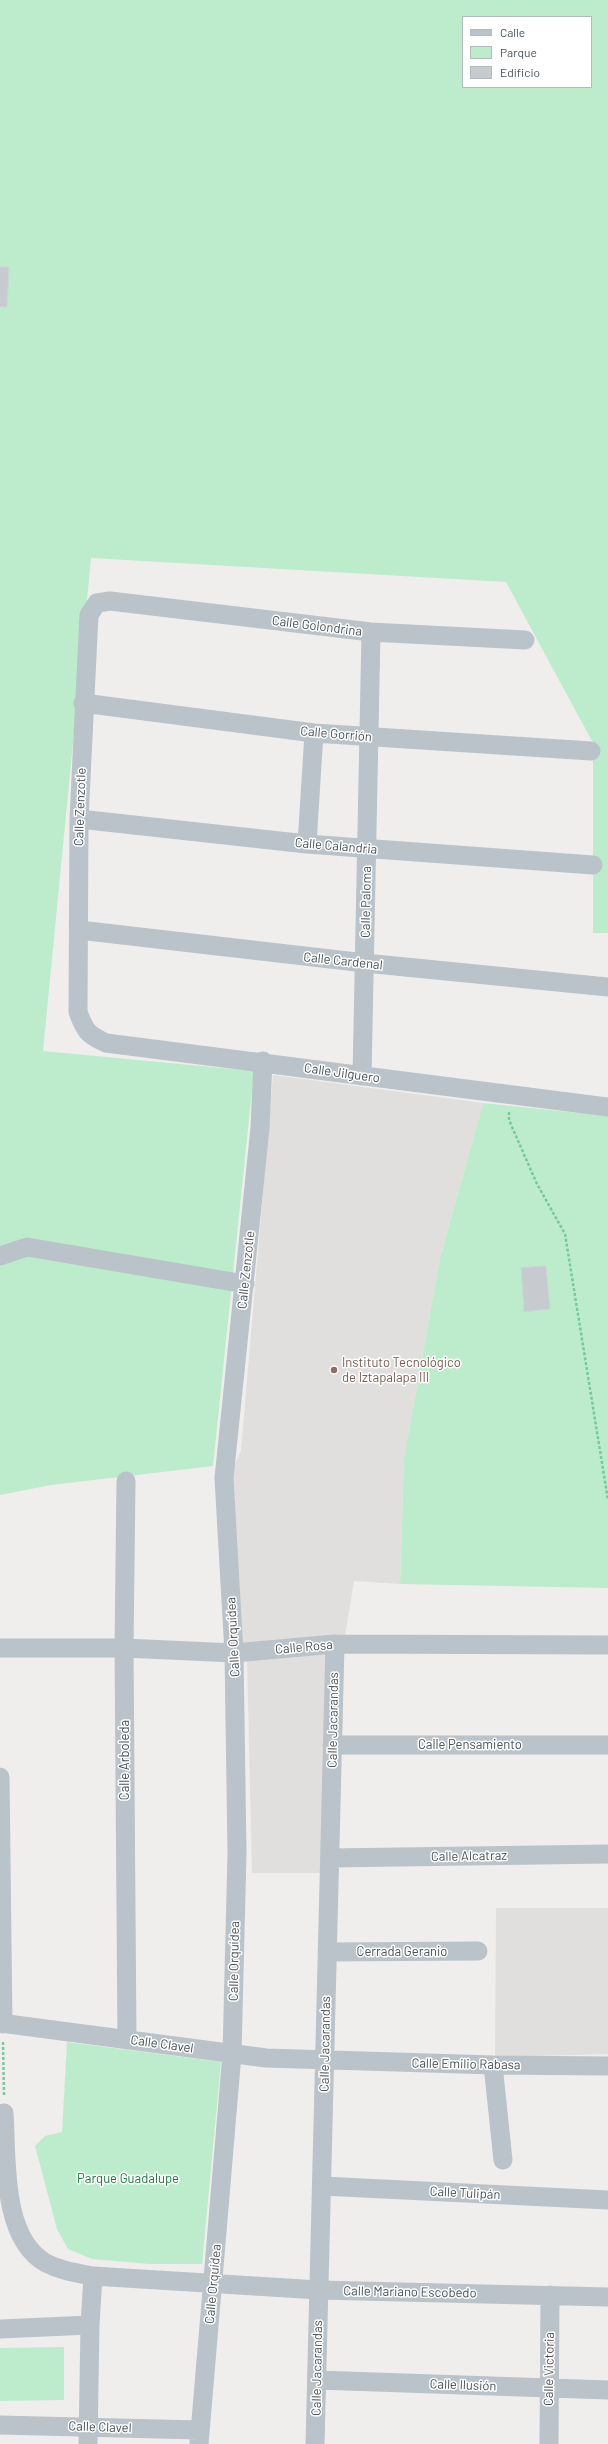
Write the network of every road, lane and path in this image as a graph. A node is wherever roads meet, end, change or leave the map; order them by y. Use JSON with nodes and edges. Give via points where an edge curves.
{"nodes":[{"id":1,"x":110,"y":601,"type":"joint"},
{"id":2,"x":371,"y":632,"type":"junction"},
{"id":3,"x":525,"y":640,"type":"dead end"},
{"id":4,"x":84,"y":703,"type":"junction"},
{"id":5,"x":314,"y":733,"type":"junction"},
{"id":6,"x":370,"y":738,"type":"junction"},
{"id":7,"x":591,"y":751,"type":"dead end"},
{"id":8,"x":79,"y":819,"type":"junction"},
{"id":9,"x":307,"y":844,"type":"junction"},
{"id":10,"x":366,"y":849,"type":"junction"},
{"id":11,"x":593,"y":865,"type":"dead end"},
{"id":12,"x":79,"y":930,"type":"junction"},
{"id":13,"x":364,"y":963,"type":"junction"},
{"id":14,"x":608,"y":987,"type":"edge"},
{"id":15,"x":83,"y":1025,"type":"joint"},
{"id":16,"x":263,"y":1061,"type":"junction"},
{"id":17,"x":362,"y":1076,"type":"junction"},
{"id":18,"x":508,"y":1094,"type":"junction"},
{"id":19,"x":608,"y":1107,"type":"edge"},
{"id":20,"x":0,"y":1256,"type":"edge"},
{"id":21,"x":245,"y":1284,"type":"junction"},
{"id":22,"x":224,"y":1478,"type":"joint"},
{"id":23,"x":126,"y":1481,"type":"dead end"},
{"id":24,"x":608,"y":1500,"type":"edge"},
{"id":25,"x":335,"y":1644,"type":"junction"},
{"id":26,"x":608,"y":1645,"type":"edge"},
{"id":27,"x":0,"y":1648,"type":"edge"},
{"id":28,"x":124,"y":1648,"type":"junction"},
{"id":29,"x":234,"y":1653,"type":"junction"},
{"id":30,"x":332,"y":1745,"type":"junction"},
{"id":31,"x":608,"y":1745,"type":"edge"},
{"id":32,"x":0,"y":1777,"type":"edge"},
{"id":33,"x":0,"y":1804,"type":"edge"},
{"id":34,"x":608,"y":1854,"type":"edge"},
{"id":35,"x":330,"y":1858,"type":"junction"},
{"id":36,"x":478,"y":1951,"type":"dead end"},
{"id":37,"x":327,"y":1952,"type":"junction"},
{"id":38,"x":2,"y":2023,"type":"edge"},
{"id":39,"x":127,"y":2040,"type":"junction"},
{"id":40,"x":232,"y":2054,"type":"junction"},
{"id":41,"x":325,"y":2060,"type":"junction"},
{"id":42,"x":493,"y":2065,"type":"junction"},
{"id":43,"x":608,"y":2066,"type":"edge"},
{"id":44,"x":4,"y":2113,"type":"joint"},
{"id":45,"x":3,"y":2155,"type":"edge"},
{"id":46,"x":503,"y":2160,"type":"dead end"},
{"id":47,"x":322,"y":2186,"type":"junction"},
{"id":48,"x":608,"y":2200,"type":"edge"},
{"id":49,"x":6,"y":2211,"type":"edge"},
{"id":50,"x":93,"y":2276,"type":"junction"},
{"id":51,"x":213,"y":2284,"type":"junction"},
{"id":52,"x":319,"y":2290,"type":"junction"},
{"id":53,"x":550,"y":2295,"type":"junction"},
{"id":54,"x":608,"y":2297,"type":"edge"},
{"id":55,"x":90,"y":2325,"type":"junction"},
{"id":56,"x":0,"y":2329,"type":"edge"},
{"id":57,"x":317,"y":2380,"type":"junction"},
{"id":58,"x":548,"y":2388,"type":"junction"},
{"id":59,"x":608,"y":2390,"type":"edge"},
{"id":60,"x":0,"y":2425,"type":"edge"},
{"id":61,"x":88,"y":2435,"type":"edge"},
{"id":62,"x":199,"y":2437,"type":"edge"},
{"id":63,"x":316,"y":2444,"type":"edge"},
{"id":64,"x":549,"y":2444,"type":"edge"}],
"edges":[{"from":1,"to":2,"type":"street","name":"Calle Golondrina"},
{"from":1,"to":4,"type":"street","name":"Calle Zenzotle","via":[[97,603],[89,615]]},
{"from":2,"to":3,"type":"street","name":"Calle Golondrina"},
{"from":2,"to":6,"type":"street","name":"Calle Paloma"},
{"from":4,"to":5,"type":"street","name":"Calle Gorrión"},
{"from":4,"to":8,"type":"street","name":"Calle Zenzotle"},
{"from":5,"to":6,"type":"street","name":"Calle Gorrión"},
{"from":5,"to":9,"type":"street"},
{"from":6,"to":7,"type":"street","name":"Calle Gorrión"},
{"from":6,"to":10,"type":"street","name":"Calle Paloma"},
{"from":8,"to":9,"type":"street","name":"Calle Calandria"},
{"from":8,"to":12,"type":"street","name":"Calle Zenzotle"},
{"from":9,"to":10,"type":"street","name":"Calle Calandria"},
{"from":10,"to":11,"type":"street","name":"Calle Calandria"},
{"from":10,"to":13,"type":"street","name":"Calle Paloma"},
{"from":12,"to":13,"type":"street","name":"Calle Cardenal"},
{"from":12,"to":15,"type":"street","name":"Calle Zenzotle","via":[[78,1012]]},
{"from":13,"to":14,"type":"street","name":"Calle Cardenal"},
{"from":13,"to":17,"type":"street","name":"Calle Paloma"},
{"from":15,"to":16,"type":"street","name":"Calle Jilguero","via":[[91,1036],[106,1043]]},
{"from":16,"to":17,"type":"street","name":"Calle Jilguero"},
{"from":16,"to":21,"type":"street","name":"Calle Zenzotle","via":[[260,1128]]},
{"from":17,"to":18,"type":"street","name":"Calle Jilguero"},
{"from":18,"to":19,"type":"street","name":"Calle Jilguero"},
{"from":18,"to":24,"type":"path","via":[[509,1120],[536,1184],[565,1234]]},
{"from":20,"to":21,"type":"street","via":[[26,1246]]},
{"from":21,"to":22,"type":"street","name":"Calle Zenzotle"},
{"from":22,"to":29,"type":"street","name":"Calle Orquídea"},
{"from":23,"to":28,"type":"street","name":"Calle Arboleda"},
{"from":25,"to":26,"type":"street","name":"Calle Rosa"},
{"from":25,"to":29,"type":"street","name":"Calle Rosa"},
{"from":25,"to":30,"type":"street","name":"Calle Jacarandas"},
{"from":27,"to":28,"type":"street","name":"Calle Rosa"},
{"from":28,"to":29,"type":"street","name":"Calle Rosa"},
{"from":28,"to":39,"type":"street","name":"Calle Arboleda"},
{"from":29,"to":40,"type":"street","name":"Calle Orquídea","via":[[237,1853]]},
{"from":30,"to":31,"type":"street","name":"Calle Pensamiento"},
{"from":30,"to":35,"type":"street","name":"Calle Jacarandas"},
{"from":32,"to":33,"type":"street"},
{"from":33,"to":38,"type":"street"},
{"from":34,"to":35,"type":"street","name":"Calle Alcatraz"},
{"from":35,"to":37,"type":"street","name":"Calle Jacarandas"},
{"from":36,"to":37,"type":"street","name":"Cerrada Geranio"},
{"from":37,"to":41,"type":"street","name":"Calle Jacarandas"},
{"from":38,"to":39,"type":"street","name":"Calle Clavel"},
{"from":38,"to":44,"type":"path"},
{"from":39,"to":40,"type":"street","name":"Calle Clavel"},
{"from":40,"to":41,"type":"street","name":"Calle Clavel"},
{"from":40,"to":51,"type":"street","name":"Calle Orquídea"},
{"from":41,"to":42,"type":"street","name":"Calle Emilio Rabasa"},
{"from":41,"to":47,"type":"street","name":"Calle Jacarandas"},
{"from":42,"to":43,"type":"street","name":"Calle Emilio Rabasa"},
{"from":42,"to":46,"type":"street"},
{"from":44,"to":45,"type":"street","name":"Calle Mariano Escobedo"},
{"from":45,"to":49,"type":"street","name":"Calle Mariano Escobedo"},
{"from":47,"to":48,"type":"street","name":"Calle Tulipán"},
{"from":47,"to":52,"type":"street","name":"Calle Jacarandas"},
{"from":49,"to":50,"type":"street","name":"Calle Mariano Escobedo","via":[[18,2232],[45,2262],[62,2270]]},
{"from":50,"to":51,"type":"street","name":"Calle Mariano Escobedo"},
{"from":50,"to":55,"type":"street"},
{"from":51,"to":52,"type":"street","name":"Calle Mariano Escobedo"},
{"from":51,"to":62,"type":"street","name":"Calle Orquídea"},
{"from":52,"to":53,"type":"street","name":"Calle Mariano Escobedo"},
{"from":52,"to":57,"type":"street","name":"Calle Jacarandas"},
{"from":53,"to":54,"type":"street","name":"Calle Mariano Escobedo"},
{"from":53,"to":58,"type":"street","name":"Calle Victoria"},
{"from":55,"to":56,"type":"street"},
{"from":55,"to":61,"type":"street"},
{"from":57,"to":58,"type":"street","name":"Calle Ilusión"},
{"from":57,"to":63,"type":"street","name":"Calle Jacarandas"},
{"from":58,"to":59,"type":"street","name":"Calle Ilusión"},
{"from":58,"to":64,"type":"street","name":"Calle Victoria"},
{"from":60,"to":61,"type":"street","name":"Calle Clavel"},
{"from":61,"to":62,"type":"street","name":"Calle Clavel"}]}
